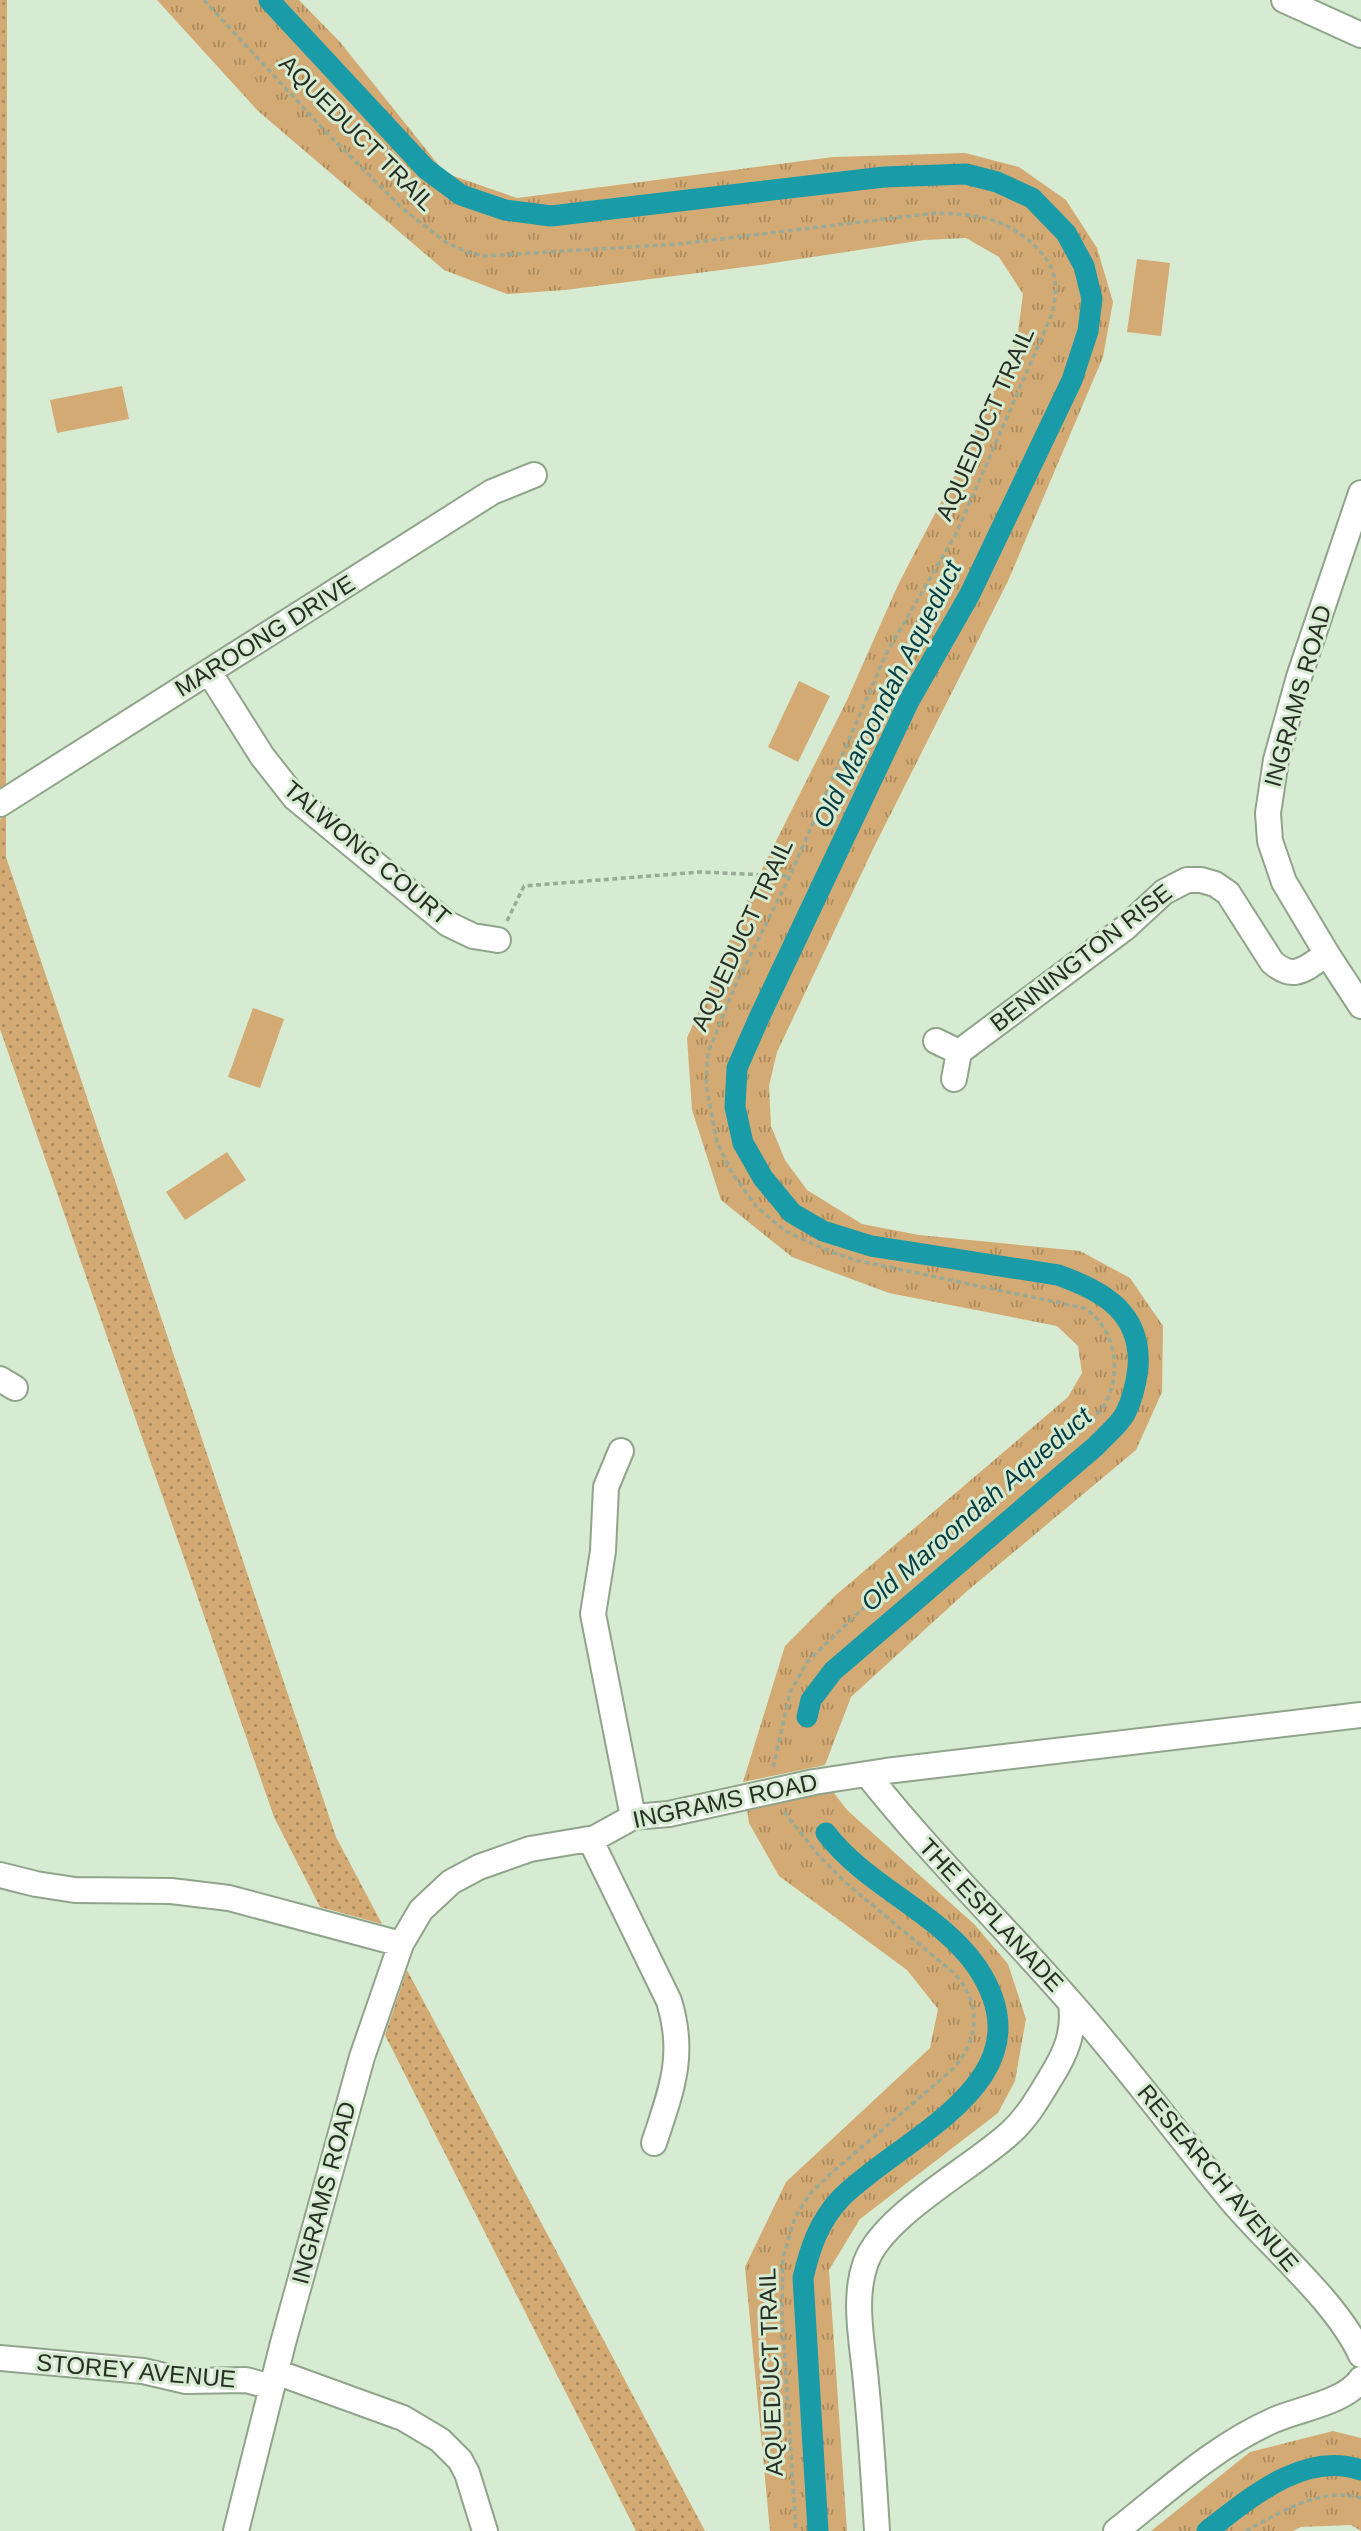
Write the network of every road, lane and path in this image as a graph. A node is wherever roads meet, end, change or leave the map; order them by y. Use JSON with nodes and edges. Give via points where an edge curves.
{"nodes":[{"id":1,"x":204,"y":0,"type":"edge"},
{"id":2,"x":1284,"y":0,"type":"edge"},
{"id":3,"x":1361,"y":35,"type":"edge"},
{"id":4,"x":534,"y":475,"type":"dead end"},
{"id":5,"x":1361,"y":493,"type":"edge"},
{"id":6,"x":209,"y":672,"type":"junction"},
{"id":7,"x":0,"y":804,"type":"edge"},
{"id":8,"x":790,"y":876,"type":"junction"},
{"id":9,"x":498,"y":940,"type":"joint"},
{"id":10,"x":1327,"y":954,"type":"junction"},
{"id":11,"x":1361,"y":1006,"type":"edge"},
{"id":12,"x":936,"y":1041,"type":"dead end"},
{"id":13,"x":959,"y":1052,"type":"junction"},
{"id":14,"x":954,"y":1079,"type":"dead end"},
{"id":15,"x":621,"y":1451,"type":"dead end"},
{"id":16,"x":1359,"y":1719,"type":"edge"},
{"id":17,"x":867,"y":1774,"type":"junction"},
{"id":18,"x":769,"y":1791,"type":"junction"},
{"id":19,"x":633,"y":1817,"type":"junction"},
{"id":20,"x":590,"y":1839,"type":"junction"},
{"id":21,"x":0,"y":1875,"type":"edge"},
{"id":22,"x":401,"y":1944,"type":"junction"},
{"id":23,"x":1071,"y":2003,"type":"junction"},
{"id":24,"x":653,"y":2143,"type":"dead end"},
{"id":25,"x":1361,"y":2355,"type":"edge"},
{"id":26,"x":0,"y":2358,"type":"edge"},
{"id":27,"x":274,"y":2379,"type":"junction"},
{"id":28,"x":1361,"y":2379,"type":"edge"},
{"id":29,"x":1361,"y":2498,"type":"edge"},
{"id":30,"x":236,"y":2531,"type":"edge"},
{"id":31,"x":485,"y":2531,"type":"edge"},
{"id":32,"x":796,"y":2531,"type":"edge"},
{"id":33,"x":877,"y":2531,"type":"edge"},
{"id":34,"x":1116,"y":2531,"type":"edge"},
{"id":35,"x":1246,"y":2531,"type":"edge"}],
"edges":[{"from":1,"to":8,"type":"path","name":"AQUEDUCT TRAIL","via":[[403,209],[447,243],[467,252],[483,256],[680,244],[935,213],[997,221],[1019,233],[1045,258],[1055,279],[1052,314],[956,534],[887,652]]},
{"from":2,"to":3,"type":"street"},
{"from":4,"to":6,"type":"street","name":"MAROONG DRIVE","via":[[492,492]]},
{"from":5,"to":10,"type":"street","name":"INGRAMS ROAD","via":[[1293,696],[1268,813],[1278,869]]},
{"from":6,"to":7,"type":"street","name":"MAROONG DRIVE"},
{"from":6,"to":9,"type":"street","name":"TALWONG COURT","via":[[295,798],[448,924],[473,936]]},
{"from":8,"to":9,"type":"path","via":[[700,872],[524,886]]},
{"from":8,"to":18,"type":"path","name":"AQUEDUCT TRAIL","via":[[735,986],[708,1053],[708,1096],[718,1142],[732,1173],[770,1220],[830,1251],[1084,1308],[1094,1314],[1111,1341],[1114,1375],[1106,1402],[1082,1429],[859,1612],[808,1661],[790,1692]]},
{"from":10,"to":11,"type":"street","name":"INGRAMS ROAD"},
{"from":10,"to":13,"type":"street","name":"BENNINGTON RISE","via":[[1302,970],[1281,970],[1228,893],[1215,884],[1187,880],[1164,892],[1125,928]]},
{"from":12,"to":13,"type":"street"},
{"from":13,"to":14,"type":"street"},
{"from":15,"to":19,"type":"street","via":[[606,1487],[603,1551],[593,1614]]},
{"from":16,"to":17,"type":"street","name":"INGRAMS ROAD"},
{"from":17,"to":18,"type":"street","name":"INGRAMS ROAD"},
{"from":17,"to":23,"type":"street","name":"THE ESPLANADE"},
{"from":18,"to":19,"type":"street","name":"INGRAMS ROAD","via":[[669,1814]]},
{"from":18,"to":32,"type":"path","name":"AQUEDUCT TRAIL","via":[[846,1883],[962,1982],[974,2017],[969,2048],[953,2069],[828,2176],[810,2194],[790,2228],[783,2258],[782,2315]]},
{"from":19,"to":20,"type":"street","name":"INGRAMS ROAD"},
{"from":20,"to":22,"type":"street","name":"INGRAMS ROAD","via":[[530,1849],[465,1874],[426,1904]]},
{"from":20,"to":24,"type":"street","via":[[676,2021],[678,2064]]},
{"from":21,"to":22,"type":"street","via":[[75,1890],[217,1895]]},
{"from":22,"to":27,"type":"street","name":"INGRAMS ROAD","via":[[352,2090]]},
{"from":23,"to":25,"type":"street","name":"RESEARCH AVENUE","via":[[1233,2202],[1329,2308]]},
{"from":23,"to":33,"type":"street","name":"THE ESPLANADE","via":[[1068,2045],[1024,2119],[995,2147],[894,2222],[866,2261],[860,2313]]},
{"from":26,"to":27,"type":"street","name":"STOREY AVENUE","via":[[143,2371],[186,2381]]},
{"from":27,"to":30,"type":"street","name":"INGRAMS ROAD"},
{"from":27,"to":31,"type":"street","name":"STOREY AVENUE","via":[[403,2418],[440,2440],[467,2473]]},
{"from":28,"to":34,"type":"street","via":[[1342,2395],[1276,2419],[1229,2444]]},
{"from":29,"to":35,"type":"path","via":[[1312,2499]]}]}
